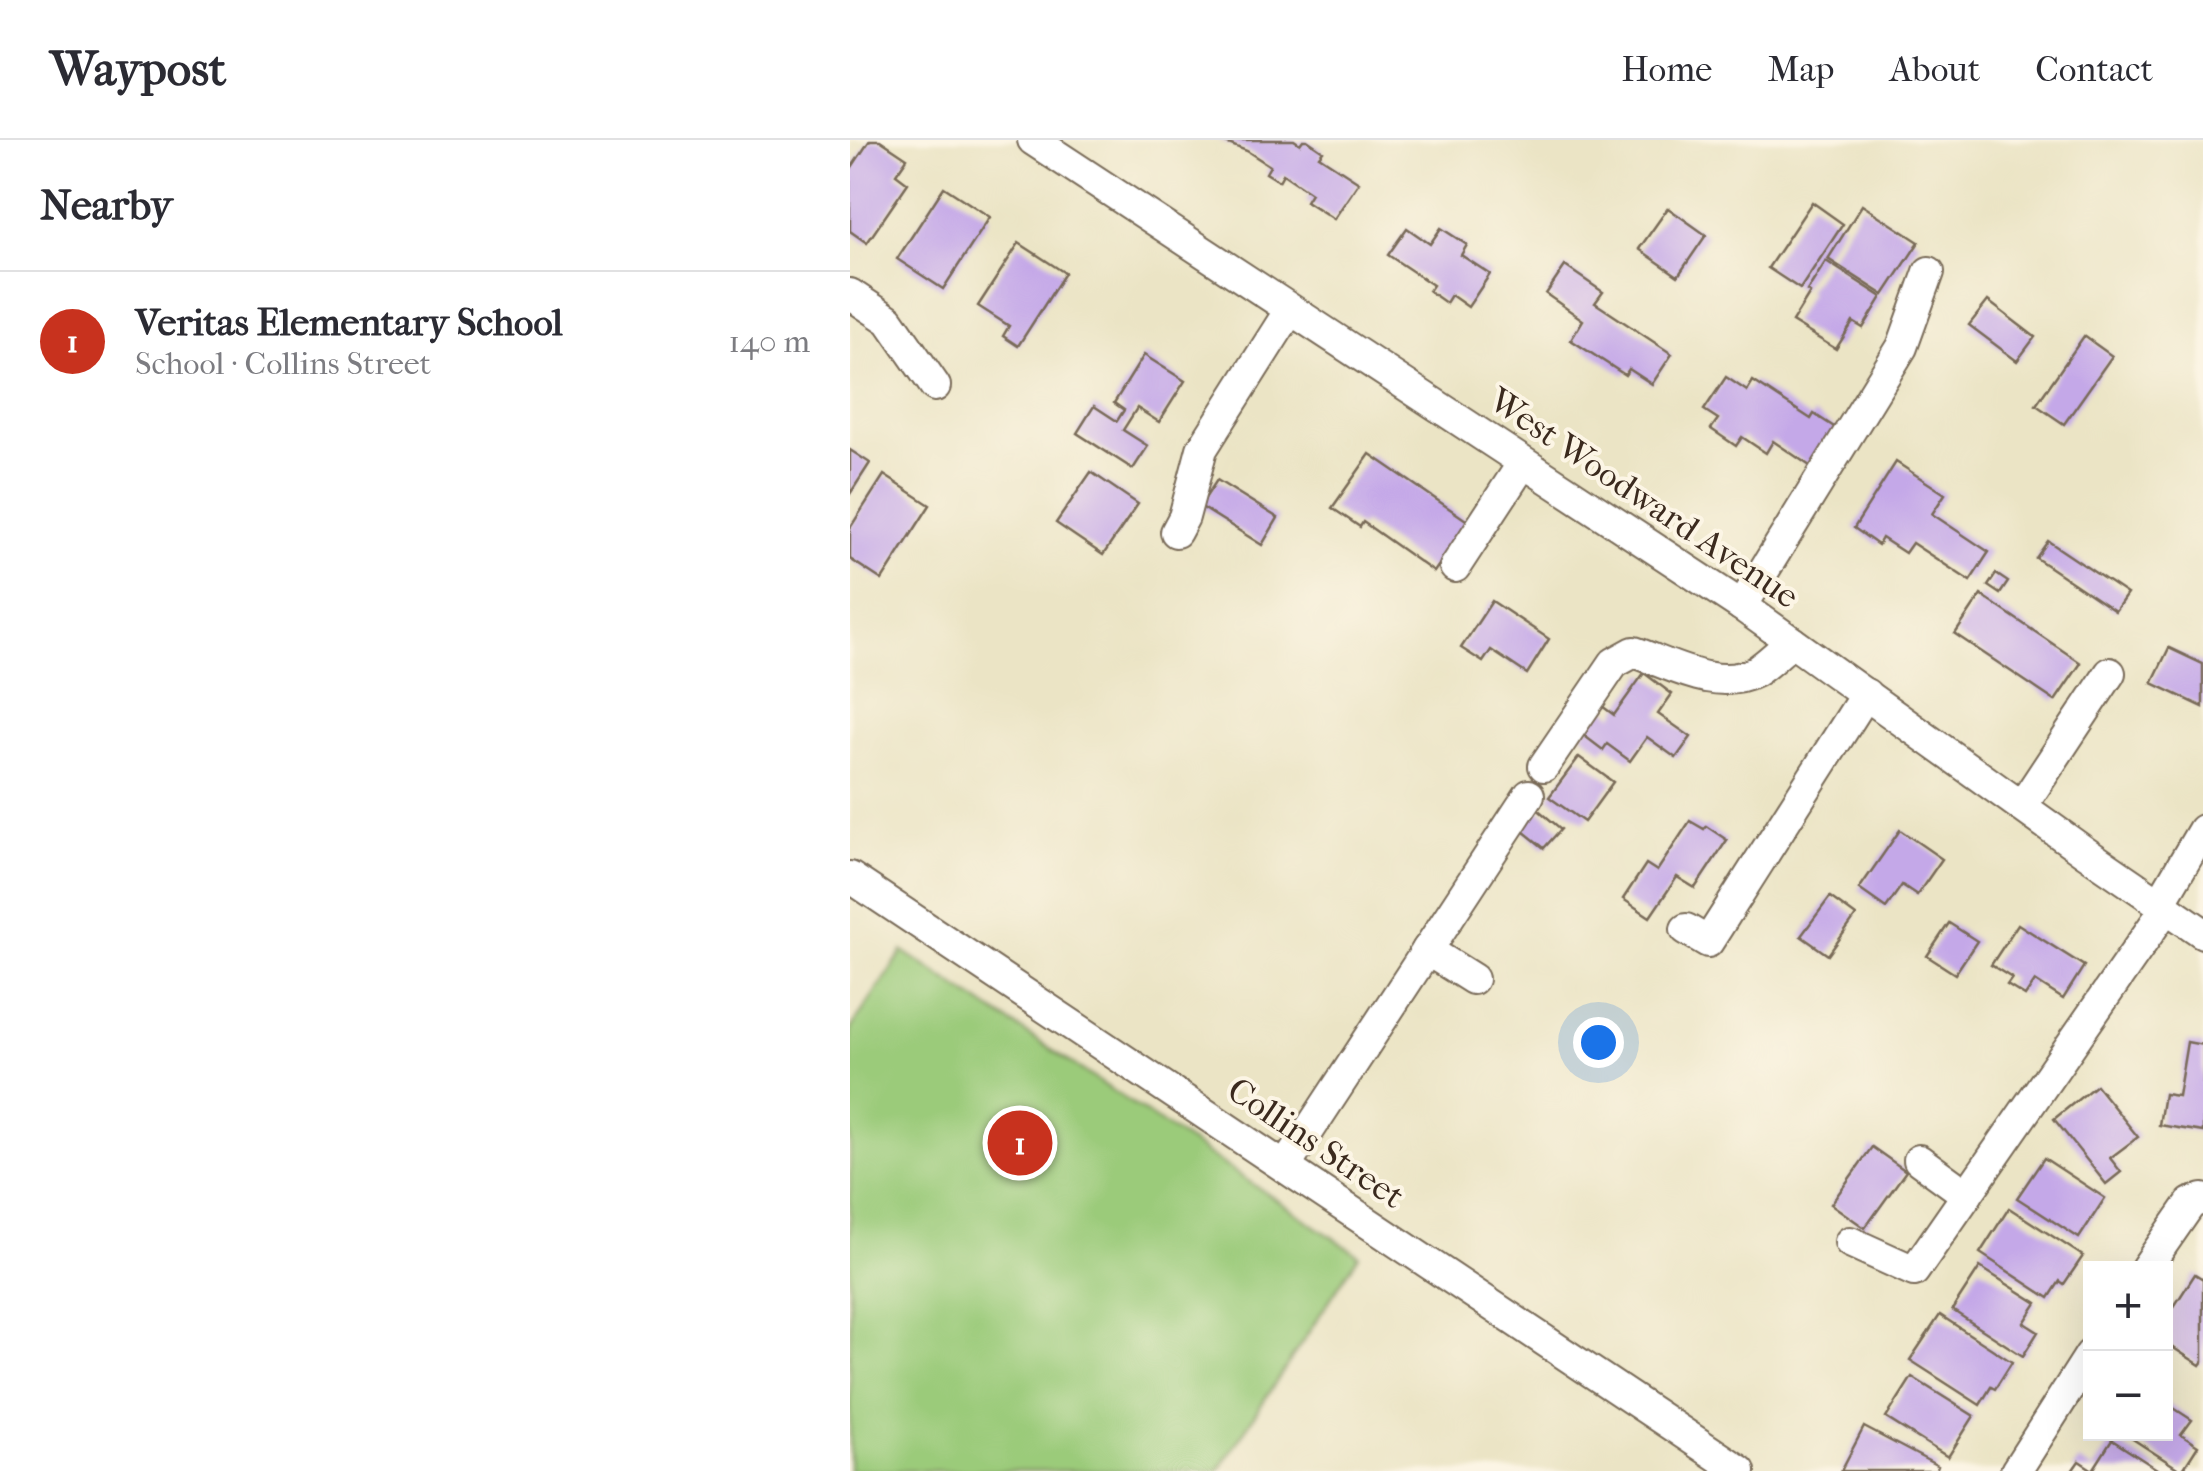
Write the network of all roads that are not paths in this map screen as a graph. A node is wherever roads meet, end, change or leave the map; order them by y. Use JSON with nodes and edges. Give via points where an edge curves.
{"nodes":[{"id":1,"x":1033,"y":140,"type":"edge"},
{"id":2,"x":1929,"y":272,"type":"dead end"},
{"id":3,"x":850,"y":294,"type":"edge"},
{"id":4,"x":1290,"y":310,"type":"junction"},
{"id":5,"x":935,"y":386,"type":"dead end"},
{"id":6,"x":1523,"y":463,"type":"junction"},
{"id":7,"x":1176,"y":532,"type":"dead end"},
{"id":8,"x":1454,"y":567,"type":"dead end"},
{"id":9,"x":1742,"y":606,"type":"junction"},
{"id":10,"x":1792,"y":642,"type":"junction"},
{"id":11,"x":2110,"y":673,"type":"dead end"},
{"id":12,"x":1866,"y":694,"type":"junction"},
{"id":13,"x":1544,"y":766,"type":"dead end"},
{"id":14,"x":1529,"y":795,"type":"dead end"},
{"id":15,"x":2022,"y":806,"type":"junction"},
{"id":16,"x":2203,"y":830,"type":"edge"},
{"id":17,"x":850,"y":877,"type":"edge"},
{"id":18,"x":2163,"y":906,"type":"junction"},
{"id":19,"x":1686,"y":930,"type":"dead end"},
{"id":20,"x":2203,"y":933,"type":"edge"},
{"id":21,"x":1427,"y":950,"type":"junction"},
{"id":22,"x":1473,"y":979,"type":"dead end"},
{"id":23,"x":1919,"y":1160,"type":"dead end"},
{"id":24,"x":1285,"y":1167,"type":"junction"},
{"id":25,"x":1967,"y":1195,"type":"junction"},
{"id":26,"x":2203,"y":1199,"type":"edge"},
{"id":27,"x":1850,"y":1242,"type":"dead end"},
{"id":28,"x":2151,"y":1261,"type":"edge"},
{"id":29,"x":2083,"y":1366,"type":"edge"},
{"id":30,"x":1740,"y":1471,"type":"edge"},
{"id":31,"x":2016,"y":1471,"type":"edge"}],
"edges":[{"from":1,"to":4,"type":"street","name":"West Woodward Avenue"},
{"from":2,"to":9,"type":"street","via":[[1902,347]]},
{"from":3,"to":5,"type":"street","via":[[889,320]]},
{"from":4,"to":6,"type":"street","name":"West Woodward Avenue"},
{"from":4,"to":7,"type":"street","via":[[1202,449]]},
{"from":6,"to":8,"type":"street"},
{"from":6,"to":9,"type":"street","name":"West Woodward Avenue"},
{"from":9,"to":10,"type":"street","name":"West Woodward Avenue"},
{"from":10,"to":12,"type":"street","name":"West Woodward Avenue"},
{"from":10,"to":13,"type":"street","via":[[1755,672],[1730,680],[1634,652],[1614,663]]},
{"from":11,"to":15,"type":"street"},
{"from":12,"to":15,"type":"street","name":"West Woodward Avenue"},
{"from":12,"to":19,"type":"street","via":[[1708,942]]},
{"from":14,"to":21,"type":"street"},
{"from":15,"to":18,"type":"street","name":"West Woodward Avenue"},
{"from":16,"to":18,"type":"street"},
{"from":17,"to":24,"type":"street","name":"Collins Street"},
{"from":18,"to":20,"type":"street","name":"West Woodward Avenue"},
{"from":18,"to":25,"type":"street"},
{"from":21,"to":22,"type":"street"},
{"from":21,"to":24,"type":"street"},
{"from":23,"to":25,"type":"street"},
{"from":24,"to":30,"type":"street","name":"Collins Street"},
{"from":25,"to":27,"type":"street","via":[[1914,1271]]},
{"from":26,"to":28,"type":"street","via":[[2192,1203]]},
{"from":29,"to":31,"type":"street"}]}
